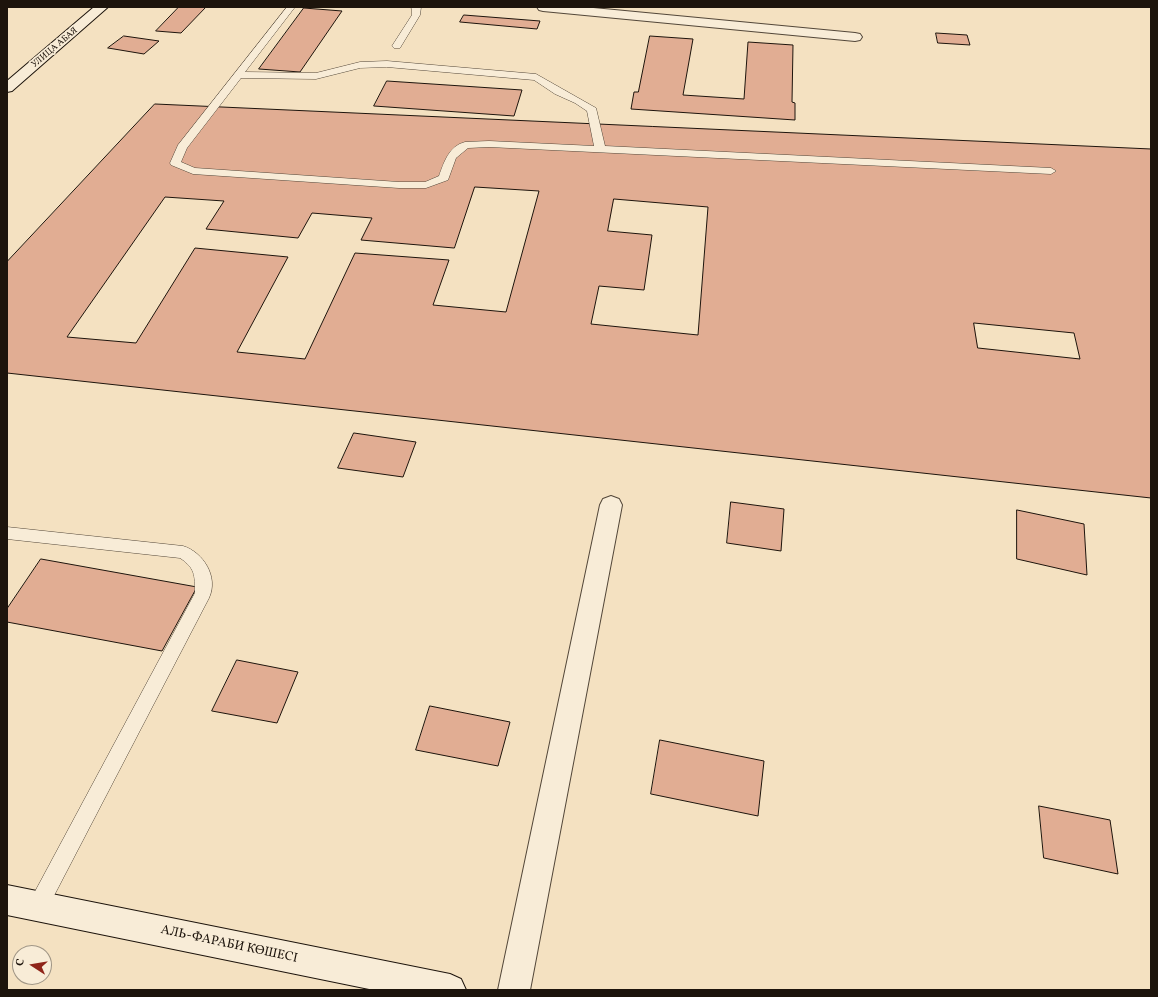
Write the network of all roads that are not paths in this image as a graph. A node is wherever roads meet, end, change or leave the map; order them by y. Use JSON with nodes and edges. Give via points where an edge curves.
{"nodes":[{"id":1,"x":102,"y":7,"type":"edge"},
{"id":2,"x":291,"y":7,"type":"edge"},
{"id":3,"x":414,"y":7,"type":"edge"},
{"id":4,"x":543,"y":7,"type":"edge"},
{"id":5,"x":855,"y":37,"type":"dead end"},
{"id":6,"x":397,"y":46,"type":"dead end"},
{"id":7,"x":237,"y":75,"type":"junction"},
{"id":8,"x":7,"y":88,"type":"edge"},
{"id":9,"x":600,"y":150,"type":"junction"},
{"id":10,"x":1051,"y":171,"type":"dead end"},
{"id":11,"x":611,"y":505,"type":"dead end"},
{"id":12,"x":7,"y":533,"type":"edge"},
{"id":13,"x":7,"y":900,"type":"edge"},
{"id":14,"x":38,"y":906,"type":"junction"},
{"id":15,"x":450,"y":990,"type":"edge"},
{"id":16,"x":514,"y":990,"type":"edge"}],
"edges":[{"from":1,"to":8,"type":"street","name":"УЛИЦА АБАЯ"},
{"from":2,"to":7,"type":"lane"},
{"from":3,"to":6,"type":"lane","via":[[417,8],[416,15]]},
{"from":4,"to":5,"type":"street"},
{"from":7,"to":9,"type":"lane","via":[[316,76],[360,65],[388,64],[536,77],[592,110]]},
{"from":7,"to":9,"type":"lane","via":[[182,147],[175,163],[193,171],[426,184],[444,178],[451,157],[464,145]]},
{"from":9,"to":10,"type":"lane"},
{"from":11,"to":16,"type":"street"},
{"from":12,"to":14,"type":"lane","via":[[183,552],[195,559],[204,574],[203,592]]},
{"from":13,"to":14,"type":"street","name":"АЛЬ-ФАРАБИ КӨШЕСІ"},
{"from":14,"to":15,"type":"street","name":"АЛЬ-ФАРАБИ КӨШЕСІ"}]}
